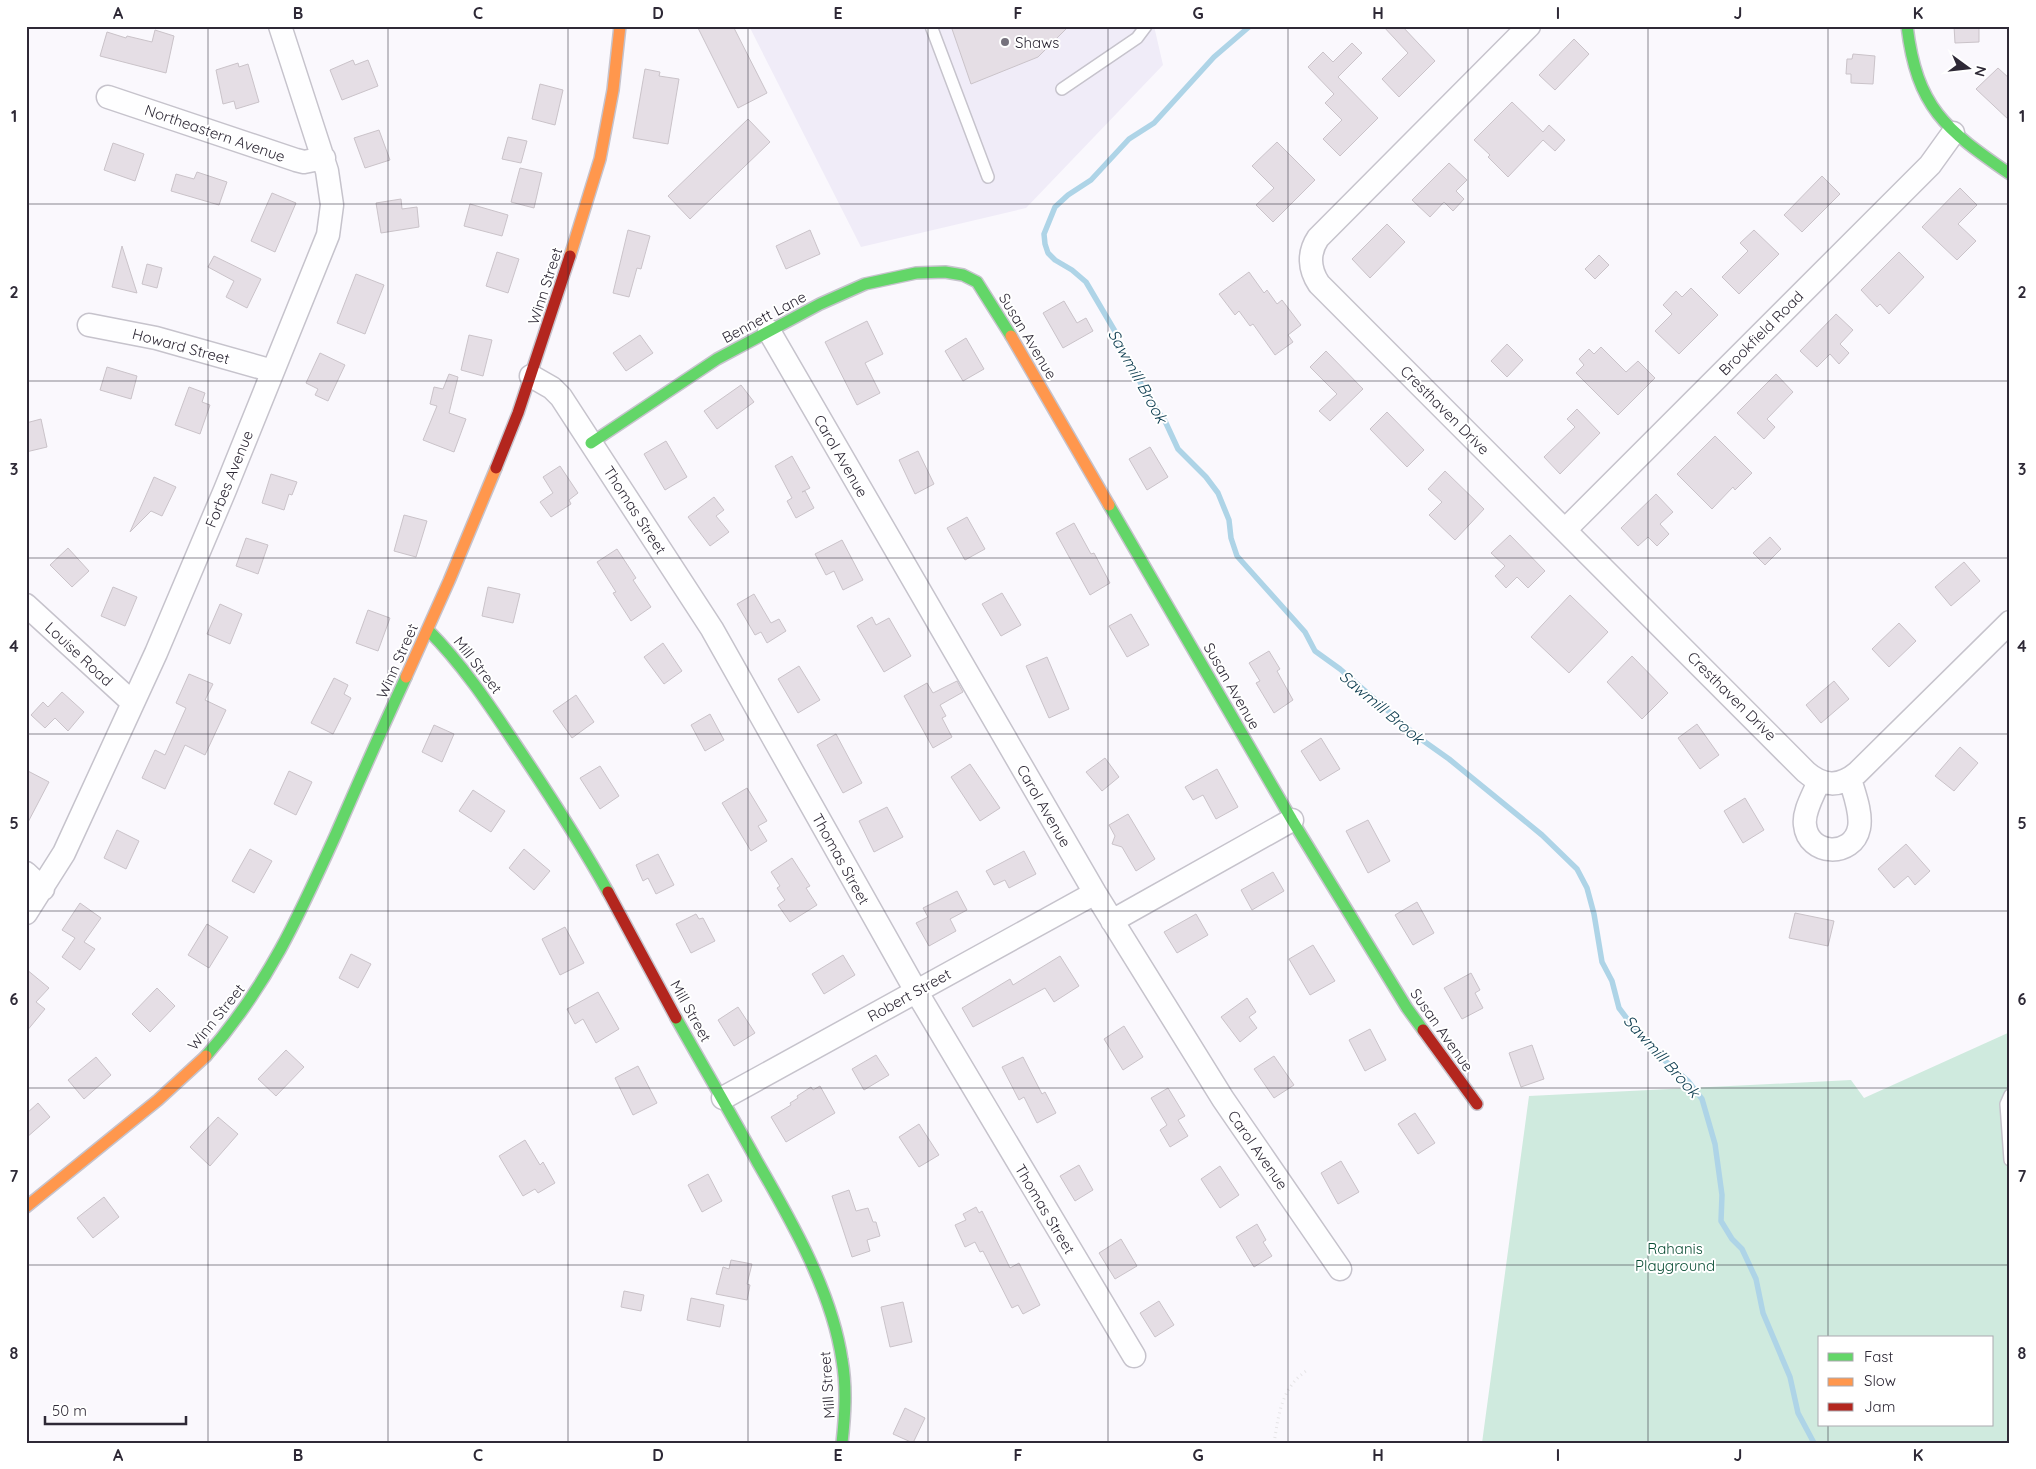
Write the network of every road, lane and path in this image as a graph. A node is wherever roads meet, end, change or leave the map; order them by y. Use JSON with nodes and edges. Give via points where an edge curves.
{"nodes":[{"id":1,"x":280,"y":26,"type":"edge"},
{"id":2,"x":620,"y":26,"type":"edge"},
{"id":3,"x":931,"y":26,"type":"edge"},
{"id":4,"x":1146,"y":26,"type":"edge"},
{"id":5,"x":1529,"y":26,"type":"edge"},
{"id":6,"x":1907,"y":26,"type":"edge"},
{"id":7,"x":1062,"y":89,"type":"dead end"},
{"id":8,"x":108,"y":97,"type":"dead end"},
{"id":9,"x":1953,"y":133,"type":"junction"},
{"id":10,"x":324,"y":158,"type":"junction"},
{"id":11,"x":2010,"y":174,"type":"edge"},
{"id":12,"x":988,"y":177,"type":"dead end"},
{"id":13,"x":971,"y":278,"type":"joint"},
{"id":14,"x":89,"y":325,"type":"dead end"},
{"id":15,"x":768,"y":331,"type":"junction"},
{"id":16,"x":273,"y":371,"type":"junction"},
{"id":17,"x":531,"y":376,"type":"junction"},
{"id":18,"x":591,"y":442,"type":"junction"},
{"id":19,"x":1565,"y":530,"type":"junction"},
{"id":20,"x":26,"y":605,"type":"edge"},
{"id":21,"x":2010,"y":622,"type":"edge"},
{"id":22,"x":428,"y":630,"type":"junction"},
{"id":23,"x":133,"y":703,"type":"junction"},
{"id":24,"x":1850,"y":779,"type":"junction"},
{"id":25,"x":1819,"y":782,"type":"junction"},
{"id":26,"x":1292,"y":820,"type":"junction"},
{"id":27,"x":26,"y":873,"type":"edge"},
{"id":28,"x":43,"y":889,"type":"junction"},
{"id":29,"x":1095,"y":893,"type":"junction"},
{"id":30,"x":26,"y":913,"type":"edge"},
{"id":31,"x":1112,"y":921,"type":"junction"},
{"id":32,"x":916,"y":991,"type":"junction"},
{"id":33,"x":2010,"y":1095,"type":"edge"},
{"id":34,"x":723,"y":1098,"type":"junction"},
{"id":35,"x":1477,"y":1104,"type":"dead end"},
{"id":36,"x":2010,"y":1160,"type":"edge"},
{"id":37,"x":26,"y":1208,"type":"edge"},
{"id":38,"x":1340,"y":1269,"type":"dead end"},
{"id":39,"x":1134,"y":1356,"type":"dead end"},
{"id":40,"x":1309,"y":1369,"type":"dead end"},
{"id":41,"x":842,"y":1443,"type":"edge"},
{"id":42,"x":1274,"y":1443,"type":"edge"}],
"edges":[{"from":1,"to":10,"type":"street","name":"Forbes Avenue"},
{"from":2,"to":17,"type":"street","name":"Winn Street","via":[[614,90],[600,159]]},
{"from":3,"to":12,"type":"lane"},
{"from":4,"to":7,"type":"lane","via":[[1137,38]]},
{"from":5,"to":19,"type":"street","name":"Cresthaven Drive","via":[[1322,234],[1314,247],[1311,261],[1314,276],[1322,288]]},
{"from":6,"to":9,"type":"street","via":[[1910,58],[1918,84]]},
{"from":8,"to":10,"type":"street","name":"Northeastern Avenue","via":[[296,160]]},
{"from":9,"to":11,"type":"street"},
{"from":9,"to":19,"type":"street","name":"Brookfield Road","via":[[1930,165]]},
{"from":10,"to":16,"type":"street","name":"Forbes Avenue","via":[[332,200],[328,235]]},
{"from":13,"to":15,"type":"street","name":"Bennett Lane","via":[[954,273],[926,272],[878,280],[820,304]]},
{"from":13,"to":26,"type":"street","name":"Susan Avenue","via":[[981,287],[999,315]]},
{"from":14,"to":16,"type":"street","name":"Howard Street","via":[[156,338]]},
{"from":15,"to":18,"type":"street","name":"Bennett Lane","via":[[698,370]]},
{"from":15,"to":29,"type":"street","name":"Carol Avenue"},
{"from":16,"to":23,"type":"street","name":"Forbes Avenue"},
{"from":17,"to":18,"type":"street","name":"Thomas Street","via":[[558,393]]},
{"from":17,"to":22,"type":"street","name":"Winn Street","via":[[490,486]]},
{"from":18,"to":32,"type":"street","name":"Thomas Street","via":[[716,637]]},
{"from":19,"to":25,"type":"street","name":"Cresthaven Drive"},
{"from":20,"to":23,"type":"street","name":"Louise Road"},
{"from":21,"to":24,"type":"street"},
{"from":22,"to":34,"type":"street","name":"Mill Street","via":[[475,684],[570,827]]},
{"from":22,"to":37,"type":"street","name":"Winn Street","via":[[301,912],[253,996],[218,1042],[190,1071]]},
{"from":23,"to":28,"type":"street","name":"Forbes Avenue","via":[[72,838]]},
{"from":24,"to":25,"type":"street","via":[[1838,784]]},
{"from":24,"to":25,"type":"street","via":[[1857,804],[1858,830],[1850,843],[1836,850],[1820,847],[1806,831],[1806,816]]},
{"from":26,"to":31,"type":"street"},
{"from":26,"to":35,"type":"street","name":"Susan Avenue","via":[[1406,1008]]},
{"from":27,"to":28,"type":"street"},
{"from":28,"to":30,"type":"street","name":"Forbes Avenue"},
{"from":29,"to":31,"type":"street","name":"Carol Avenue"},
{"from":29,"to":32,"type":"street","name":"Robert Street"},
{"from":31,"to":38,"type":"street","name":"Carol Avenue","via":[[1223,1098]]},
{"from":32,"to":34,"type":"street","name":"Robert Street"},
{"from":32,"to":39,"type":"street","name":"Thomas Street"},
{"from":33,"to":36,"type":"lane","via":[[2006,1104]]},
{"from":34,"to":41,"type":"street","name":"Mill Street","via":[[779,1199],[830,1313],[840,1344],[843,1368],[845,1423]]},
{"from":40,"to":42,"type":"path","via":[[1290,1385],[1283,1399]]}]}
